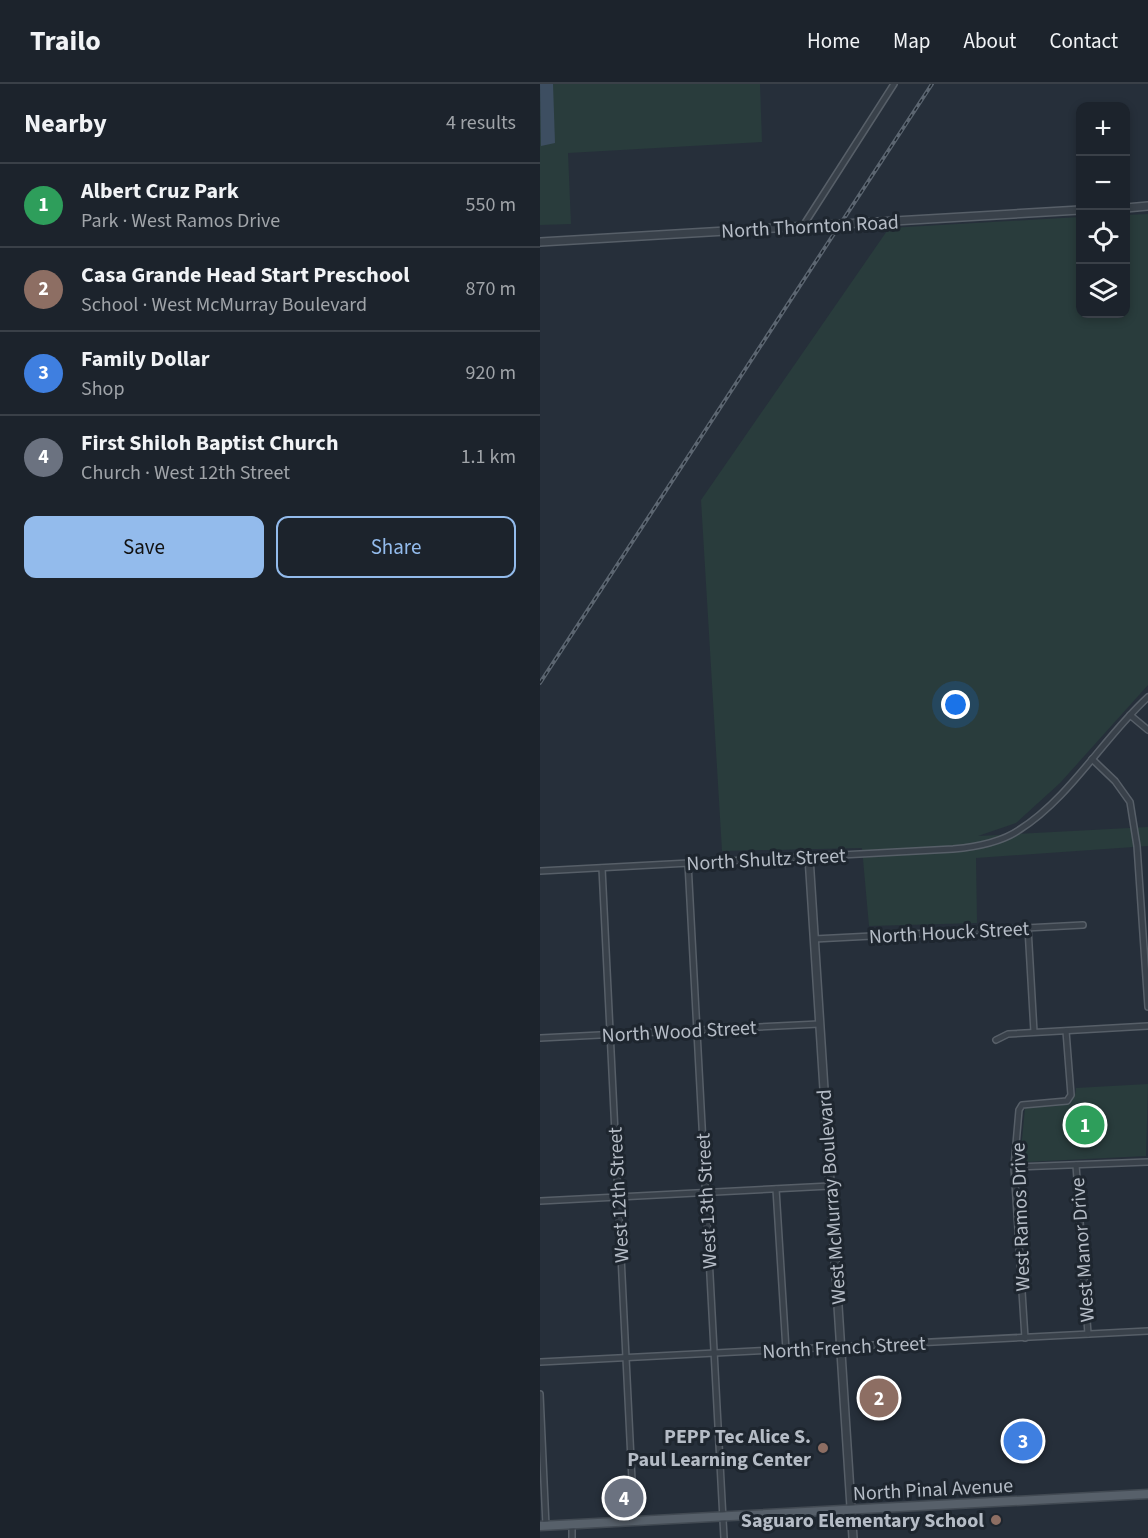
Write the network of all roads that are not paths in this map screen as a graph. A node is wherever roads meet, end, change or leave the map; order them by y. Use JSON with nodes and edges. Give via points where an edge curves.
{"nodes":[{"id":1,"x":894,"y":84,"type":"edge"},
{"id":2,"x":1148,"y":206,"type":"edge"},
{"id":3,"x":1130,"y":208,"type":"edge"},
{"id":4,"x":1076,"y":210,"type":"edge"},
{"id":5,"x":803,"y":226,"type":"junction"},
{"id":6,"x":540,"y":242,"type":"edge"},
{"id":7,"x":1148,"y":697,"type":"edge"},
{"id":8,"x":1130,"y":715,"type":"junction"},
{"id":9,"x":1148,"y":730,"type":"edge"},
{"id":10,"x":1092,"y":759,"type":"junction"},
{"id":11,"x":809,"y":857,"type":"junction"},
{"id":12,"x":688,"y":863,"type":"junction"},
{"id":13,"x":602,"y":868,"type":"junction"},
{"id":14,"x":540,"y":871,"type":"edge"},
{"id":15,"x":1083,"y":925,"type":"dead end"},
{"id":16,"x":1028,"y":928,"type":"junction"},
{"id":17,"x":814,"y":939,"type":"junction"},
{"id":18,"x":1148,"y":1007,"type":"edge"},
{"id":19,"x":819,"y":1024,"type":"junction"},
{"id":20,"x":1148,"y":1026,"type":"edge"},
{"id":21,"x":698,"y":1030,"type":"junction"},
{"id":22,"x":1066,"y":1031,"type":"junction"},
{"id":23,"x":1034,"y":1032,"type":"junction"},
{"id":24,"x":610,"y":1035,"type":"junction"},
{"id":25,"x":540,"y":1038,"type":"edge"},
{"id":26,"x":996,"y":1040,"type":"dead end"},
{"id":27,"x":1148,"y":1162,"type":"edge"},
{"id":28,"x":1076,"y":1165,"type":"junction"},
{"id":29,"x":1014,"y":1167,"type":"junction"},
{"id":30,"x":830,"y":1186,"type":"junction"},
{"id":31,"x":776,"y":1188,"type":"junction"},
{"id":32,"x":706,"y":1192,"type":"junction"},
{"id":33,"x":619,"y":1197,"type":"junction"},
{"id":34,"x":540,"y":1201,"type":"edge"},
{"id":35,"x":1148,"y":1331,"type":"edge"},
{"id":36,"x":1088,"y":1334,"type":"junction"},
{"id":37,"x":1025,"y":1338,"type":"junction"},
{"id":38,"x":841,"y":1347,"type":"junction"},
{"id":39,"x":786,"y":1350,"type":"junction"},
{"id":40,"x":713,"y":1353,"type":"junction"},
{"id":41,"x":626,"y":1357,"type":"junction"},
{"id":42,"x":540,"y":1362,"type":"edge"},
{"id":43,"x":540,"y":1394,"type":"edge"},
{"id":44,"x":1148,"y":1494,"type":"edge"},
{"id":45,"x":852,"y":1510,"type":"junction"},
{"id":46,"x":723,"y":1518,"type":"junction"},
{"id":47,"x":634,"y":1521,"type":"junction"},
{"id":48,"x":572,"y":1524,"type":"junction"},
{"id":49,"x":543,"y":1526,"type":"edge"},
{"id":50,"x":572,"y":1538,"type":"edge"},
{"id":51,"x":724,"y":1538,"type":"edge"},
{"id":52,"x":854,"y":1538,"type":"edge"}],
"edges":[{"from":1,"to":5,"type":"street"},
{"from":2,"to":3,"type":"street"},
{"from":4,"to":5,"type":"street","name":"North Thornton Road"},
{"from":5,"to":6,"type":"street","name":"North Thornton Road"},
{"from":7,"to":8,"type":"street","name":"North Shultz Street"},
{"from":8,"to":9,"type":"street"},
{"from":8,"to":10,"type":"street","name":"North Shultz Street"},
{"from":10,"to":11,"type":"street","name":"North Shultz Street","via":[[1031,821],[991,842],[953,849]]},
{"from":10,"to":18,"type":"street","via":[[1116,781],[1130,802],[1137,846]]},
{"from":11,"to":12,"type":"street","name":"North Shultz Street"},
{"from":11,"to":17,"type":"street","name":"West McMurray Boulevard"},
{"from":12,"to":13,"type":"street","name":"North Shultz Street"},
{"from":12,"to":21,"type":"street","name":"West 13th Street"},
{"from":13,"to":14,"type":"street","name":"North Shultz Street"},
{"from":13,"to":24,"type":"street","name":"West 12th Street"},
{"from":15,"to":16,"type":"street","name":"North Houck Street"},
{"from":16,"to":17,"type":"street","name":"North Houck Street"},
{"from":16,"to":23,"type":"street"},
{"from":17,"to":19,"type":"street","name":"West McMurray Boulevard"},
{"from":19,"to":21,"type":"street","name":"North Wood Street"},
{"from":19,"to":30,"type":"street","name":"West McMurray Boulevard"},
{"from":20,"to":22,"type":"street"},
{"from":21,"to":24,"type":"street","name":"North Wood Street"},
{"from":21,"to":32,"type":"street","name":"West 13th Street"},
{"from":22,"to":23,"type":"street"},
{"from":22,"to":29,"type":"street","name":"West Ramos Drive","via":[[1071,1095],[1067,1101],[1022,1105]]},
{"from":23,"to":26,"type":"street","via":[[1008,1034]]},
{"from":24,"to":25,"type":"street","name":"North Wood Street"},
{"from":24,"to":33,"type":"street","name":"West 12th Street"},
{"from":27,"to":28,"type":"street"},
{"from":28,"to":29,"type":"street"},
{"from":28,"to":36,"type":"street","name":"West Manor Drive"},
{"from":29,"to":37,"type":"street","name":"West Ramos Drive"},
{"from":30,"to":31,"type":"street"},
{"from":30,"to":38,"type":"street","name":"West McMurray Boulevard"},
{"from":31,"to":32,"type":"street"},
{"from":31,"to":39,"type":"street"},
{"from":32,"to":33,"type":"street"},
{"from":32,"to":40,"type":"street","name":"West 13th Street"},
{"from":33,"to":34,"type":"street"},
{"from":33,"to":41,"type":"street","name":"West 12th Street"},
{"from":35,"to":36,"type":"street","name":"North French Street"},
{"from":36,"to":37,"type":"street","name":"North French Street"},
{"from":37,"to":38,"type":"street","name":"North French Street"},
{"from":38,"to":39,"type":"street","name":"North French Street"},
{"from":38,"to":45,"type":"street","name":"West McMurray Boulevard"},
{"from":39,"to":40,"type":"street","name":"North French Street"},
{"from":40,"to":41,"type":"street","name":"North French Street"},
{"from":40,"to":46,"type":"street","name":"West 13th Street"},
{"from":41,"to":42,"type":"street","name":"North French Street"},
{"from":41,"to":47,"type":"street","name":"West 12th Street"},
{"from":43,"to":49,"type":"street"},
{"from":44,"to":45,"type":"main road","name":"North Pinal Avenue"},
{"from":45,"to":46,"type":"main road","name":"North Pinal Avenue"},
{"from":45,"to":52,"type":"street","name":"West McMurray Boulevard"},
{"from":46,"to":47,"type":"main road","name":"North Pinal Avenue"},
{"from":46,"to":51,"type":"street","name":"West 13th Street"},
{"from":47,"to":48,"type":"main road","name":"North Pinal Avenue"},
{"from":48,"to":49,"type":"main road","name":"North Pinal Avenue"},
{"from":48,"to":50,"type":"street"}]}
